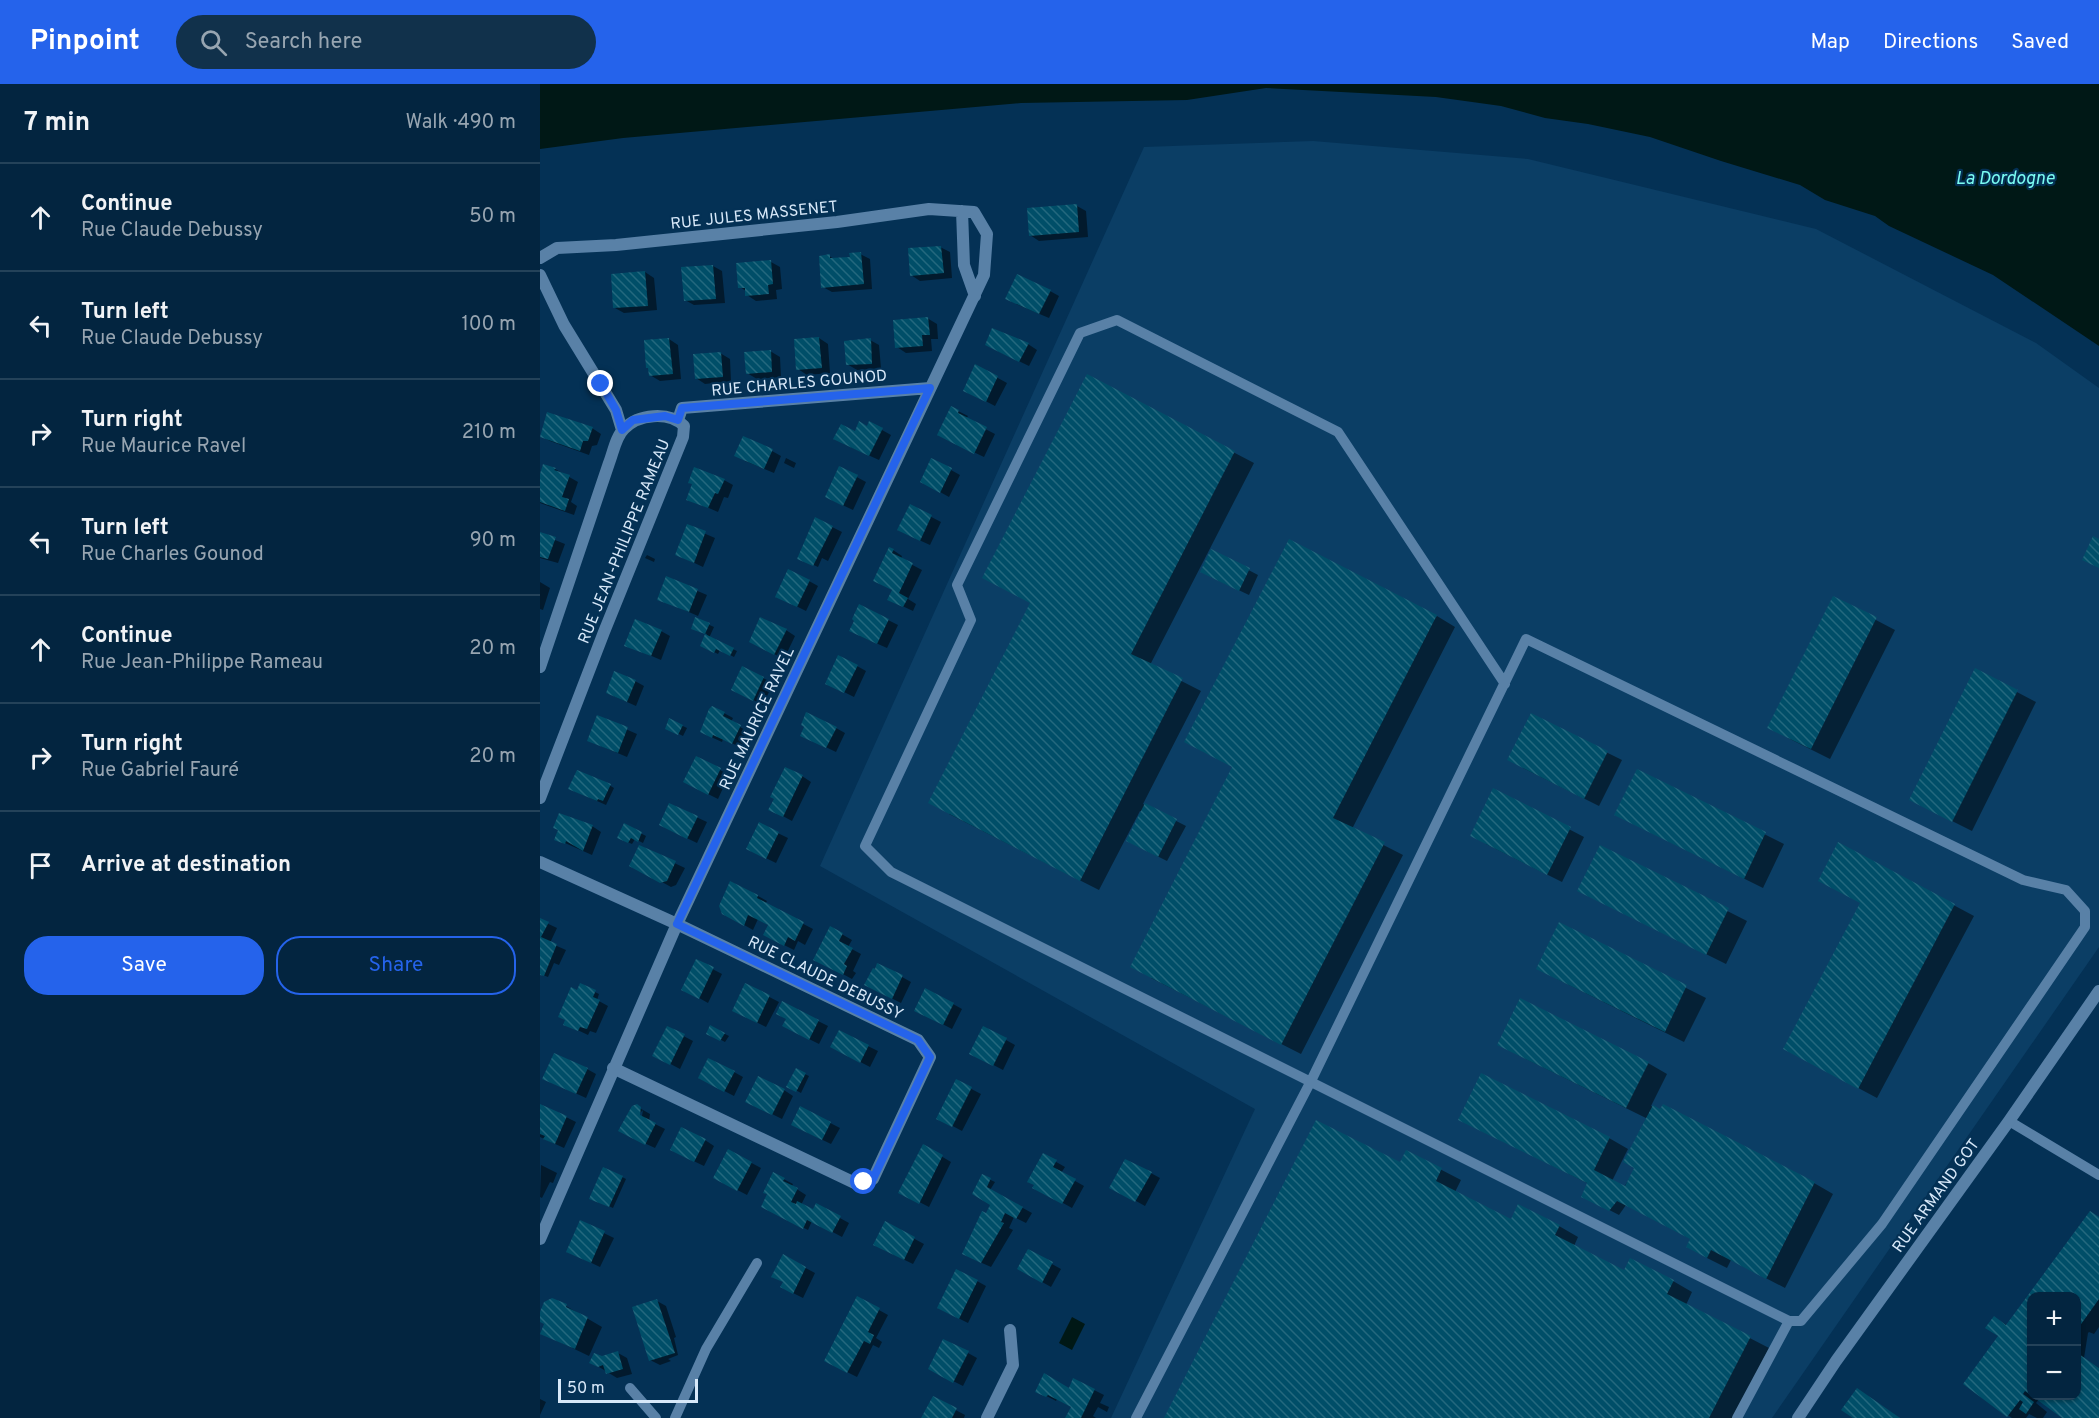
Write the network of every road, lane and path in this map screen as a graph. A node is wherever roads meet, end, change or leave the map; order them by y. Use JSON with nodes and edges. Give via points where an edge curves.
{"nodes":[{"id":1,"x":968,"y":212,"type":"junction"},
{"id":2,"x":540,"y":258,"type":"edge"},
{"id":3,"x":540,"y":275,"type":"edge"},
{"id":4,"x":975,"y":296,"type":"junction"},
{"id":5,"x":930,"y":388,"type":"junction"},
{"id":6,"x":678,"y":420,"type":"junction"},
{"id":7,"x":622,"y":430,"type":"junction"},
{"id":8,"x":540,"y":667,"type":"edge"},
{"id":9,"x":1505,"y":684,"type":"junction"},
{"id":10,"x":540,"y":798,"type":"edge"},
{"id":11,"x":540,"y":862,"type":"edge"},
{"id":12,"x":677,"y":924,"type":"junction"},
{"id":13,"x":2099,"y":991,"type":"edge"},
{"id":14,"x":613,"y":1068,"type":"junction"},
{"id":15,"x":1311,"y":1081,"type":"junction"},
{"id":16,"x":2009,"y":1121,"type":"junction"},
{"id":17,"x":2099,"y":1175,"type":"edge"},
{"id":18,"x":540,"y":1239,"type":"edge"},
{"id":19,"x":757,"y":1263,"type":"dead end"},
{"id":20,"x":1789,"y":1320,"type":"junction"},
{"id":21,"x":1010,"y":1330,"type":"dead end"},
{"id":22,"x":630,"y":1388,"type":"dead end"},
{"id":23,"x":656,"y":1418,"type":"edge"},
{"id":24,"x":675,"y":1418,"type":"edge"},
{"id":25,"x":987,"y":1418,"type":"edge"},
{"id":26,"x":1136,"y":1418,"type":"edge"},
{"id":27,"x":1737,"y":1418,"type":"edge"},
{"id":28,"x":1798,"y":1418,"type":"edge"}],
"edges":[{"from":1,"to":2,"type":"street","name":"RUE JULES MASSENET","via":[[929,209],[837,222],[557,248]]},
{"from":1,"to":4,"type":"street","via":[[964,265]]},
{"from":1,"to":4,"type":"street","name":"RUE MAURICE RAVEL","via":[[987,234],[984,275]]},
{"from":3,"to":7,"type":"street","via":[[564,325],[616,410]]},
{"from":4,"to":5,"type":"street","name":"RUE MAURICE RAVEL"},
{"from":5,"to":6,"type":"street","name":"RUE CHARLES GOUNOD","via":[[682,408]]},
{"from":5,"to":12,"type":"street","name":"RUE MAURICE RAVEL"},
{"from":6,"to":7,"type":"street","name":"RUE JEAN-PHILIPPE RAMEAU","via":[[665,416],[633,420]]},
{"from":6,"to":10,"type":"street","name":"RUE JEAN-PHILIPPE RAMEAU","via":[[684,426],[683,438]]},
{"from":7,"to":8,"type":"street","name":"RUE JEAN-PHILIPPE RAMEAU"},
{"from":9,"to":15,"type":"lane"},
{"from":9,"to":15,"type":"lane","via":[[1338,432],[1117,320],[1080,333],[957,585],[971,620],[865,846],[891,873]]},
{"from":9,"to":20,"type":"lane","via":[[1526,639],[2023,880],[2066,890],[2085,912],[2085,927],[1882,1224],[1801,1320]]},
{"from":11,"to":12,"type":"street"},
{"from":12,"to":14,"type":"street","name":"RUE MAURICE RAVEL"},
{"from":12,"to":14,"type":"street","name":"RUE CLAUDE DEBUSSY","via":[[918,1040],[930,1057],[873,1179],[859,1185]]},
{"from":13,"to":16,"type":"street","name":"RUE ARMAND GOT"},
{"from":14,"to":18,"type":"street","name":"RUE MAURICE RAVEL"},
{"from":15,"to":20,"type":"lane"},
{"from":15,"to":26,"type":"lane"},
{"from":16,"to":17,"type":"lane"},
{"from":16,"to":28,"type":"street","name":"RUE ARMAND GOT"},
{"from":19,"to":24,"type":"lane","via":[[706,1349]]},
{"from":20,"to":27,"type":"lane"},
{"from":21,"to":25,"type":"street","via":[[1013,1365]]},
{"from":22,"to":23,"type":"lane"}]}
